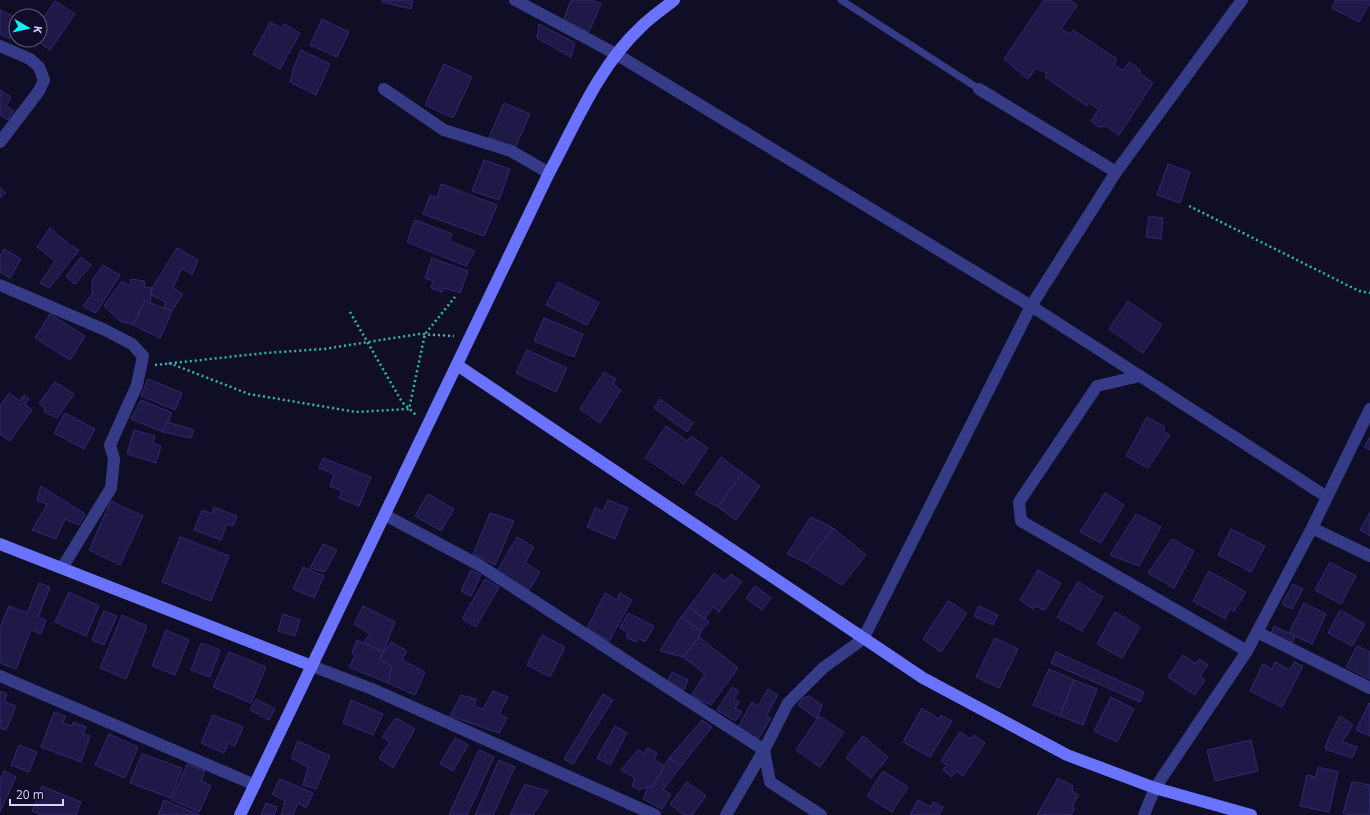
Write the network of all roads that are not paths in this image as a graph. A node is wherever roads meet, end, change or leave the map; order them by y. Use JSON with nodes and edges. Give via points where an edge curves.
{"nodes":[{"id":1,"x":515,"y":0,"type":"edge"},
{"id":2,"x":674,"y":0,"type":"edge"},
{"id":3,"x":841,"y":0,"type":"edge"},
{"id":4,"x":1242,"y":0,"type":"edge"},
{"id":5,"x":0,"y":46,"type":"edge"},
{"id":6,"x":616,"y":54,"type":"junction"},
{"id":7,"x":384,"y":89,"type":"dead end"},
{"id":8,"x":979,"y":89,"type":"joint"},
{"id":9,"x":0,"y":142,"type":"edge"},
{"id":10,"x":1116,"y":172,"type":"junction"},
{"id":11,"x":549,"y":173,"type":"junction"},
{"id":12,"x":0,"y":285,"type":"edge"},
{"id":13,"x":1031,"y":306,"type":"junction"},
{"id":14,"x":457,"y":365,"type":"junction"},
{"id":15,"x":1140,"y":376,"type":"junction"},
{"id":16,"x":1370,"y":408,"type":"edge"},
{"id":17,"x":1327,"y":497,"type":"junction"},
{"id":18,"x":385,"y":515,"type":"junction"},
{"id":19,"x":1312,"y":528,"type":"junction"},
{"id":20,"x":0,"y":544,"type":"edge"},
{"id":21,"x":1370,"y":556,"type":"edge"},
{"id":22,"x":62,"y":568,"type":"junction"},
{"id":23,"x":1258,"y":632,"type":"junction"},
{"id":24,"x":863,"y":639,"type":"junction"},
{"id":25,"x":1247,"y":651,"type":"junction"},
{"id":26,"x":312,"y":666,"type":"junction"},
{"id":27,"x":0,"y":676,"type":"edge"},
{"id":28,"x":1370,"y":688,"type":"edge"},
{"id":29,"x":764,"y":750,"type":"junction"},
{"id":30,"x":255,"y":785,"type":"junction"},
{"id":31,"x":1155,"y":788,"type":"junction"},
{"id":32,"x":240,"y":815,"type":"edge"},
{"id":33,"x":655,"y":815,"type":"edge"},
{"id":34,"x":726,"y":815,"type":"edge"},
{"id":35,"x":822,"y":815,"type":"edge"},
{"id":36,"x":1144,"y":815,"type":"edge"},
{"id":37,"x":1251,"y":815,"type":"edge"}],
"edges":[{"from":1,"to":6,"type":"street"},
{"from":2,"to":6,"type":"main road","via":[[641,27]]},
{"from":3,"to":8,"type":"lane"},
{"from":4,"to":10,"type":"street"},
{"from":5,"to":9,"type":"street","via":[[30,59],[39,66],[44,80],[39,91]]},
{"from":6,"to":11,"type":"main road"},
{"from":6,"to":13,"type":"street"},
{"from":7,"to":11,"type":"street","via":[[444,130],[511,151]]},
{"from":8,"to":10,"type":"street"},
{"from":10,"to":13,"type":"street"},
{"from":11,"to":14,"type":"main road"},
{"from":12,"to":22,"type":"street","via":[[105,330],[132,344],[143,356],[137,385],[110,445],[114,459],[111,488]]},
{"from":13,"to":15,"type":"street"},
{"from":13,"to":24,"type":"street"},
{"from":14,"to":18,"type":"main road"},
{"from":14,"to":24,"type":"main road"},
{"from":15,"to":17,"type":"street"},
{"from":15,"to":25,"type":"street","via":[[1097,386],[1019,502],[1021,521]]},
{"from":16,"to":17,"type":"street"},
{"from":17,"to":19,"type":"street"},
{"from":18,"to":26,"type":"main road"},
{"from":18,"to":29,"type":"street","via":[[479,566]]},
{"from":19,"to":21,"type":"street"},
{"from":19,"to":23,"type":"street"},
{"from":20,"to":22,"type":"main road"},
{"from":22,"to":26,"type":"main road"},
{"from":23,"to":25,"type":"street"},
{"from":23,"to":28,"type":"street"},
{"from":24,"to":29,"type":"street","via":[[823,668],[788,703]]},
{"from":24,"to":31,"type":"main road","via":[[923,678],[1067,755]]},
{"from":25,"to":31,"type":"street"},
{"from":26,"to":30,"type":"main road"},
{"from":26,"to":33,"type":"street","via":[[372,689]]},
{"from":27,"to":30,"type":"street"},
{"from":29,"to":34,"type":"street"},
{"from":29,"to":35,"type":"street","via":[[770,782]]},
{"from":30,"to":32,"type":"main road"},
{"from":31,"to":36,"type":"street"},
{"from":31,"to":37,"type":"main road"}]}
